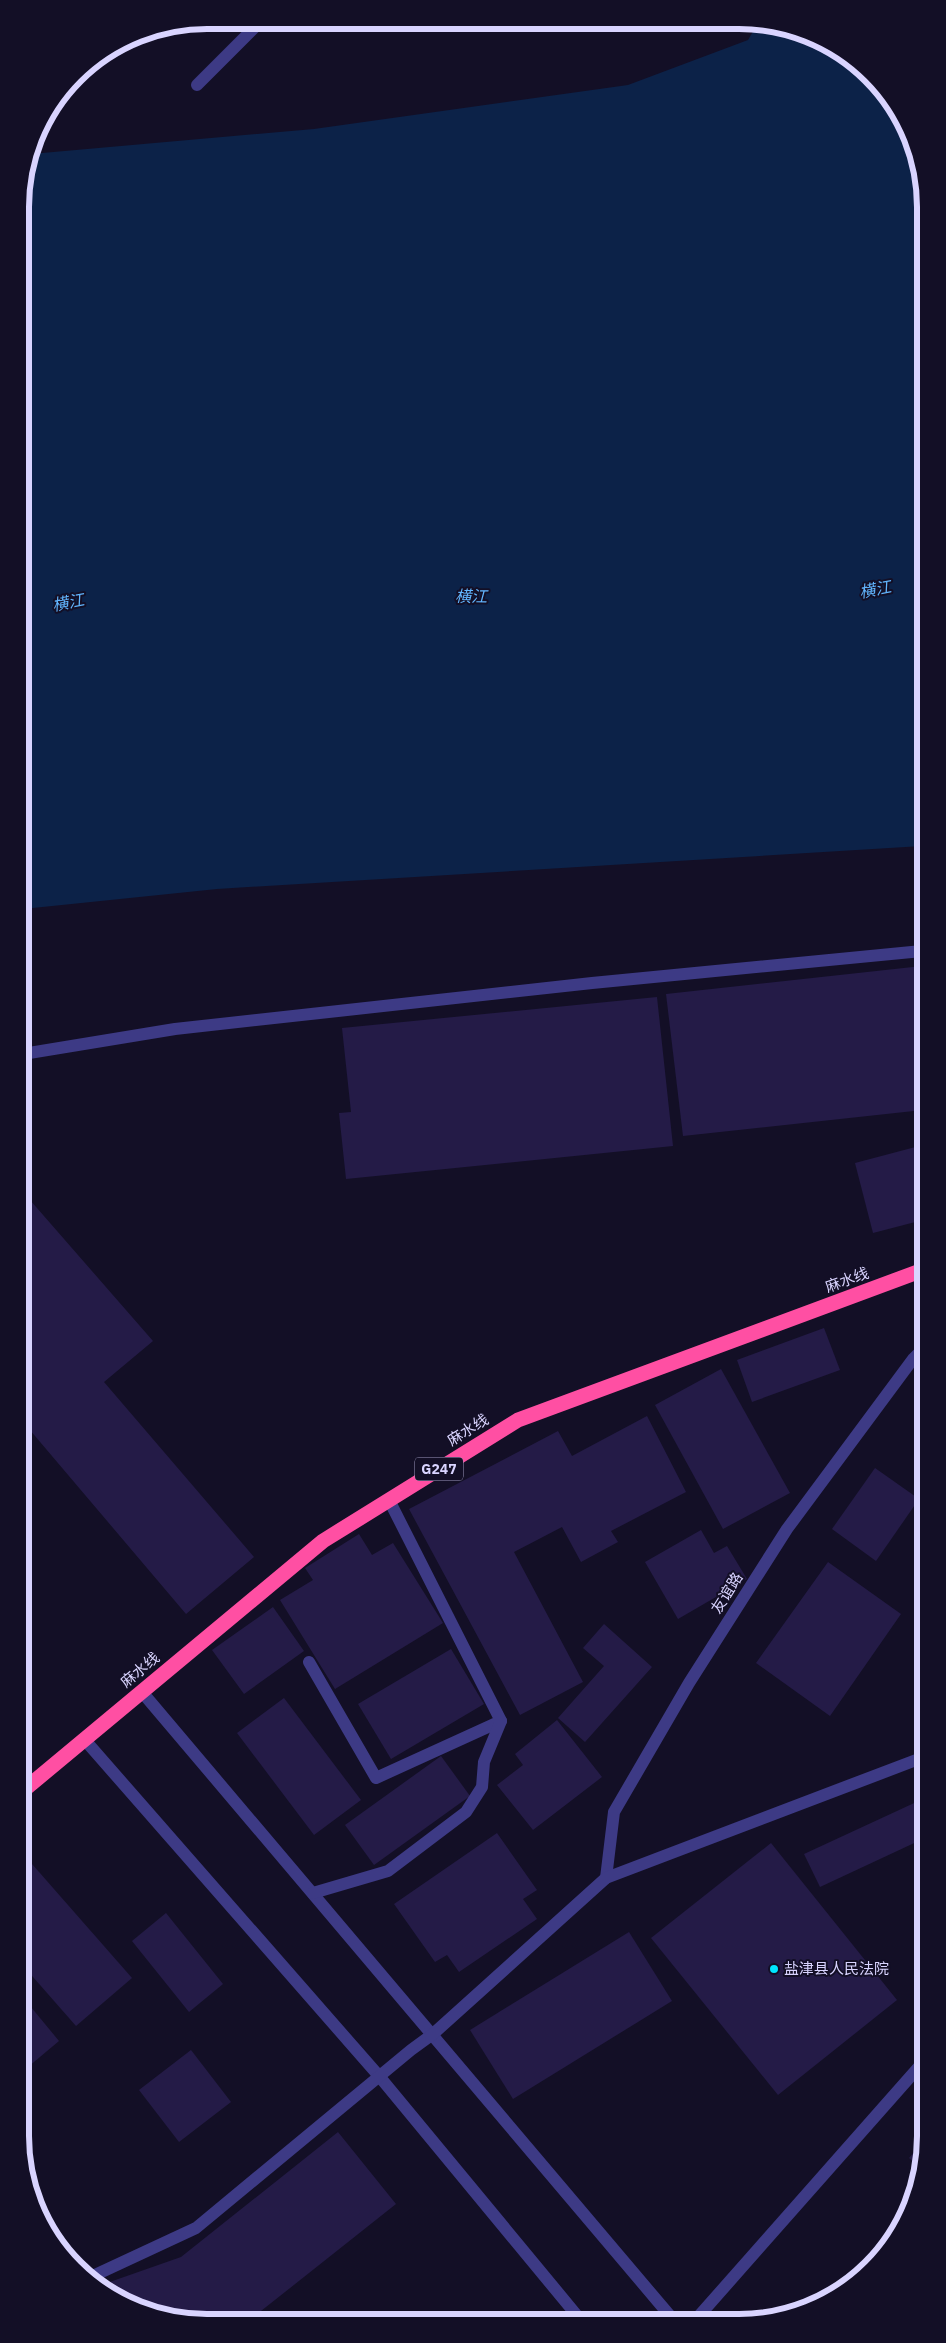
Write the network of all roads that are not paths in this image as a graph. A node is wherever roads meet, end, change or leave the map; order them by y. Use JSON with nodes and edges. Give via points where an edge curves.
{"nodes":[{"id":1,"x":253,"y":29,"type":"edge"},
{"id":2,"x":197,"y":85,"type":"dead end"},
{"id":3,"x":917,"y":950,"type":"edge"},
{"id":4,"x":29,"y":1053,"type":"edge"},
{"id":5,"x":917,"y":1272,"type":"edge"},
{"id":6,"x":917,"y":1355,"type":"edge"},
{"id":7,"x":389,"y":1500,"type":"junction"},
{"id":8,"x":309,"y":1662,"type":"dead end"},
{"id":9,"x":142,"y":1692,"type":"junction"},
{"id":10,"x":501,"y":1722,"type":"junction"},
{"id":11,"x":84,"y":1740,"type":"junction"},
{"id":12,"x":917,"y":1760,"type":"edge"},
{"id":13,"x":29,"y":1785,"type":"edge"},
{"id":14,"x":606,"y":1878,"type":"junction"},
{"id":15,"x":313,"y":1893,"type":"junction"},
{"id":16,"x":433,"y":2034,"type":"junction"},
{"id":17,"x":917,"y":2069,"type":"edge"},
{"id":18,"x":379,"y":2076,"type":"junction"},
{"id":19,"x":95,"y":2275,"type":"edge"},
{"id":20,"x":576,"y":2314,"type":"edge"},
{"id":21,"x":668,"y":2314,"type":"edge"},
{"id":22,"x":701,"y":2314,"type":"edge"}],
"edges":[{"from":1,"to":2,"type":"street"},
{"from":3,"to":4,"type":"street","via":[[194,1027]]},
{"from":5,"to":7,"type":"highway","name":"麻水线","number":"G247","via":[[518,1420]]},
{"from":6,"to":14,"type":"street","name":"友谊路","via":[[787,1529],[689,1683],[614,1812]]},
{"from":7,"to":9,"type":"highway","name":"麻水线","number":"G247","via":[[323,1541]]},
{"from":7,"to":10,"type":"street"},
{"from":8,"to":10,"type":"street","via":[[376,1778]]},
{"from":9,"to":11,"type":"highway","name":"麻水线","number":"G247"},
{"from":9,"to":15,"type":"street"},
{"from":10,"to":15,"type":"street","via":[[484,1762],[482,1787],[466,1812],[388,1871]]},
{"from":11,"to":13,"type":"highway","name":"麻水线","number":"G247"},
{"from":11,"to":18,"type":"street"},
{"from":12,"to":14,"type":"street"},
{"from":14,"to":16,"type":"street"},
{"from":15,"to":16,"type":"street"},
{"from":16,"to":18,"type":"street"},
{"from":16,"to":21,"type":"street"},
{"from":17,"to":22,"type":"street"},
{"from":18,"to":19,"type":"street","via":[[196,2228]]},
{"from":18,"to":20,"type":"street"}]}
